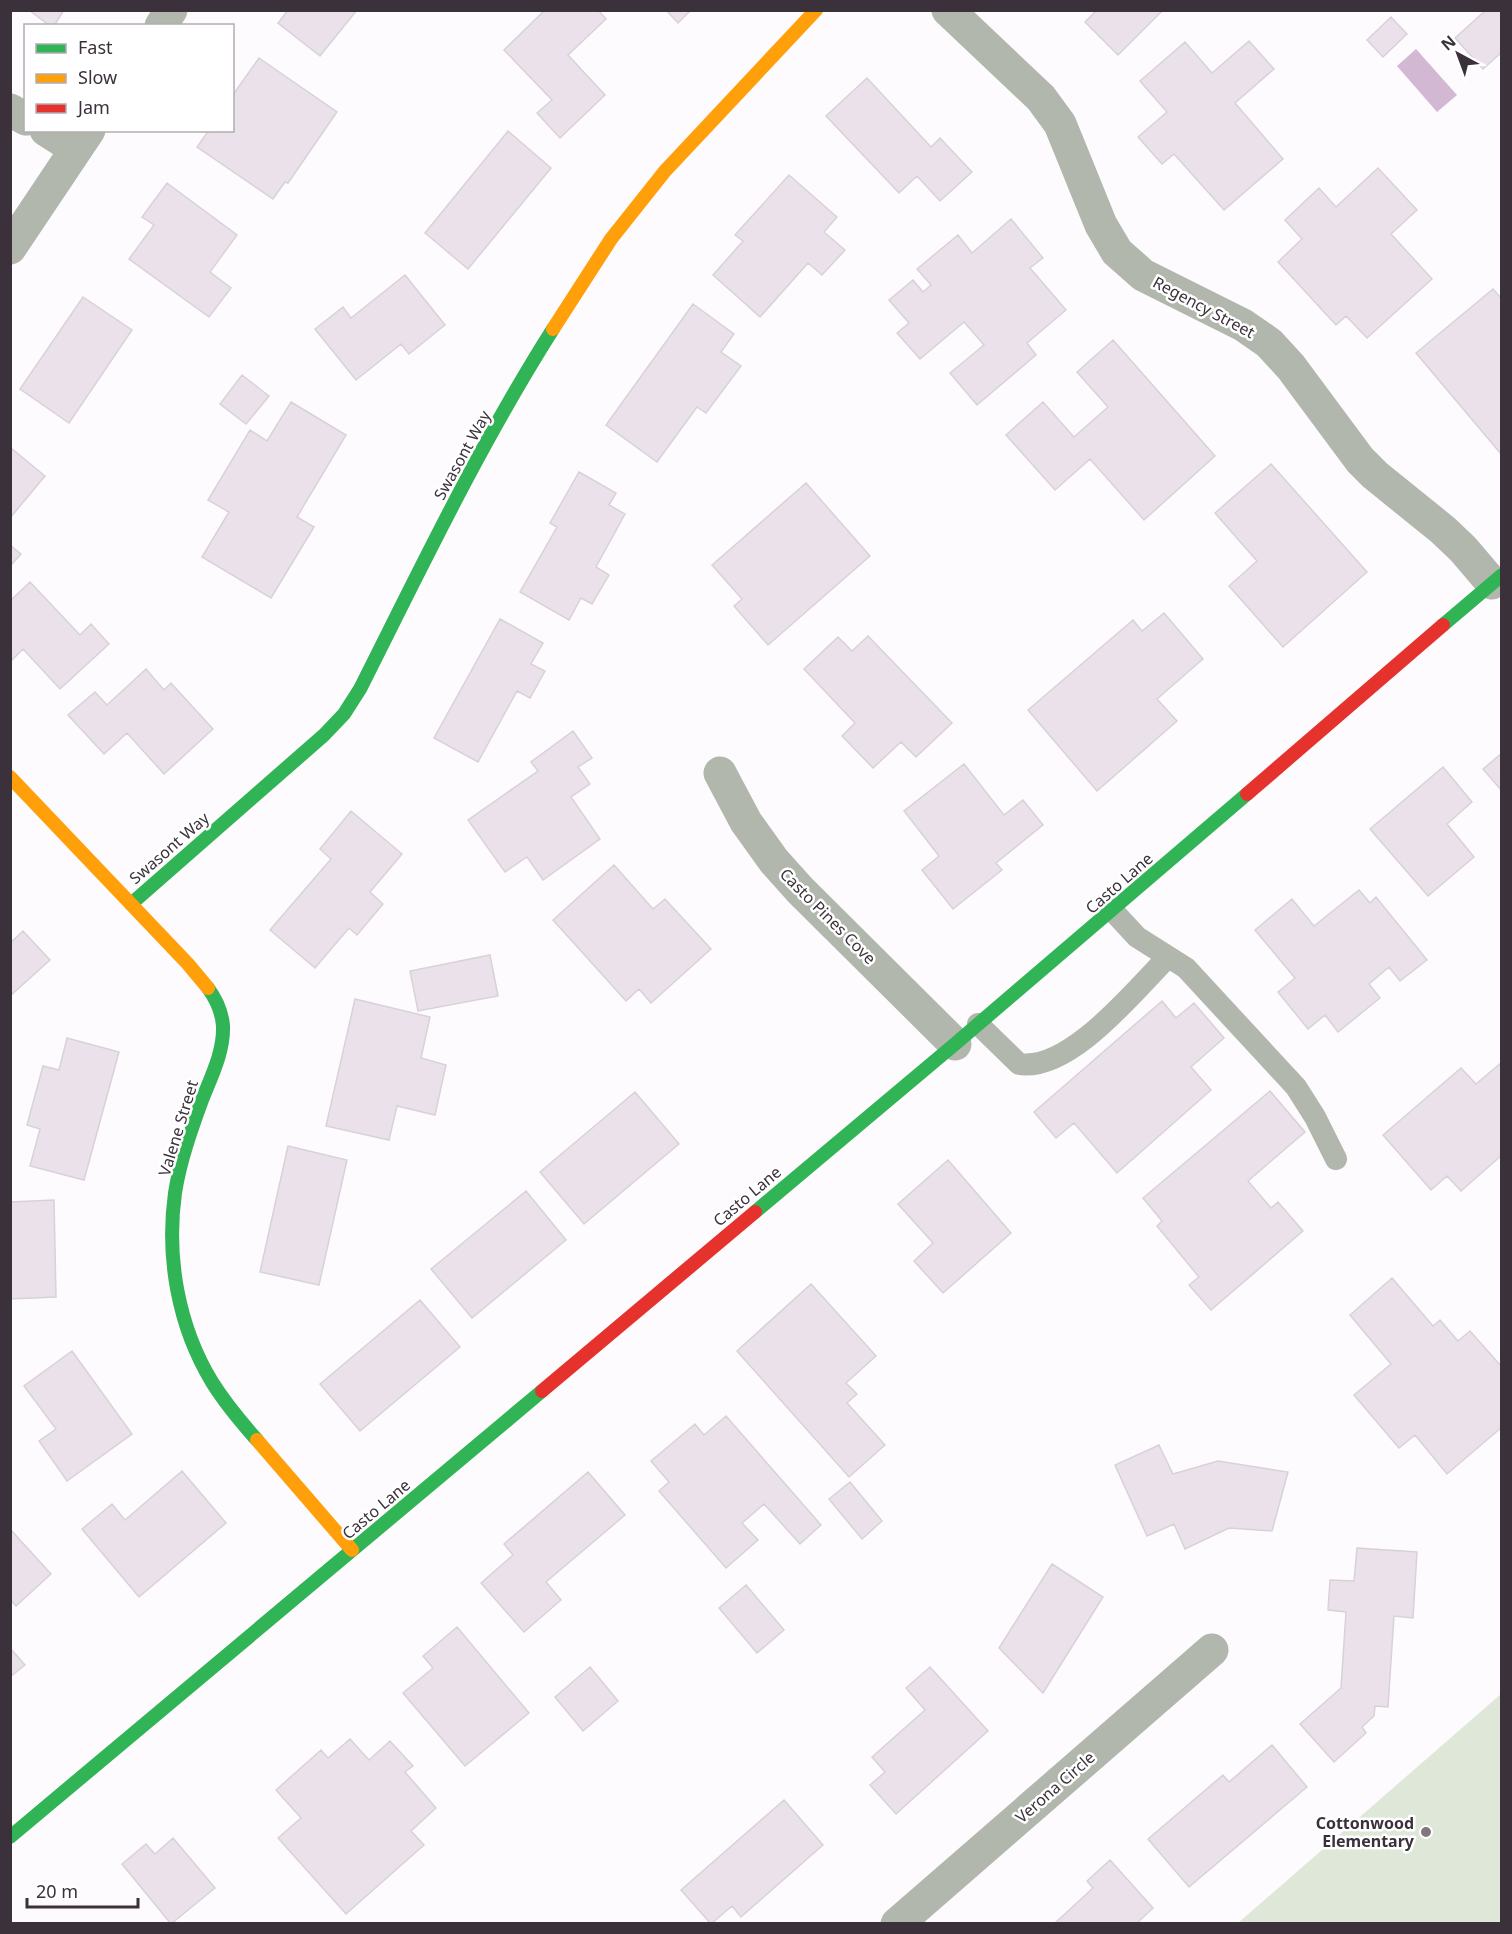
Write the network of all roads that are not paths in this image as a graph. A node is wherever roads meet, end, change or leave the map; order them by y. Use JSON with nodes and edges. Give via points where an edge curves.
{"nodes":[{"id":1,"x":171,"y":10,"type":"edge"},
{"id":2,"x":816,"y":10,"type":"edge"},
{"id":3,"x":948,"y":10,"type":"edge"},
{"id":4,"x":162,"y":24,"type":"edge"},
{"id":5,"x":10,"y":110,"type":"edge"},
{"id":6,"x":24,"y":118,"type":"edge"},
{"id":7,"x":53,"y":132,"type":"edge"},
{"id":8,"x":82,"y":140,"type":"edge"},
{"id":9,"x":10,"y":248,"type":"edge"},
{"id":10,"x":1497,"y":579,"type":"edge"},
{"id":11,"x":720,"y":773,"type":"dead end"},
{"id":12,"x":10,"y":777,"type":"edge"},
{"id":13,"x":131,"y":904,"type":"junction"},
{"id":14,"x":1112,"y":910,"type":"junction"},
{"id":15,"x":1168,"y":957,"type":"junction"},
{"id":16,"x":967,"y":1034,"type":"junction"},
{"id":17,"x":1336,"y":1160,"type":"dead end"},
{"id":18,"x":352,"y":1550,"type":"junction"},
{"id":19,"x":1212,"y":1650,"type":"dead end"},
{"id":20,"x":10,"y":1837,"type":"edge"},
{"id":21,"x":897,"y":1923,"type":"edge"}],
"edges":[{"from":1,"to":4,"type":"street"},
{"from":2,"to":13,"type":"street","name":"Swasont Way","via":[[664,171],[586,277],[536,356],[458,495],[360,690],[344,714]]},
{"from":3,"to":10,"type":"street","name":"Regency Street","via":[[1041,98],[1060,124],[1101,225],[1117,252],[1143,275],[1243,325],[1269,343],[1292,367],[1360,460]]},
{"from":5,"to":6,"type":"street"},
{"from":7,"to":8,"type":"street"},
{"from":8,"to":9,"type":"street"},
{"from":10,"to":14,"type":"street","name":"Casto Lane"},
{"from":11,"to":16,"type":"street","name":"Casto Pines Cove","via":[[746,822],[800,890]]},
{"from":12,"to":13,"type":"street","name":"Valene Street"},
{"from":13,"to":18,"type":"street","name":"Valene Street","via":[[212,995],[223,1024],[219,1055],[175,1193],[172,1259],[185,1323],[196,1353],[231,1409]]},
{"from":14,"to":15,"type":"lane","via":[[1137,937]]},
{"from":14,"to":16,"type":"street","name":"Casto Lane"},
{"from":15,"to":16,"type":"lane","via":[[1103,1023],[1049,1060],[1019,1064]]},
{"from":15,"to":17,"type":"lane","via":[[1186,968],[1296,1087]]},
{"from":16,"to":18,"type":"street","name":"Casto Lane"},
{"from":18,"to":20,"type":"street","name":"Casto Lane"},
{"from":19,"to":21,"type":"street","name":"Verona Circle"}]}
